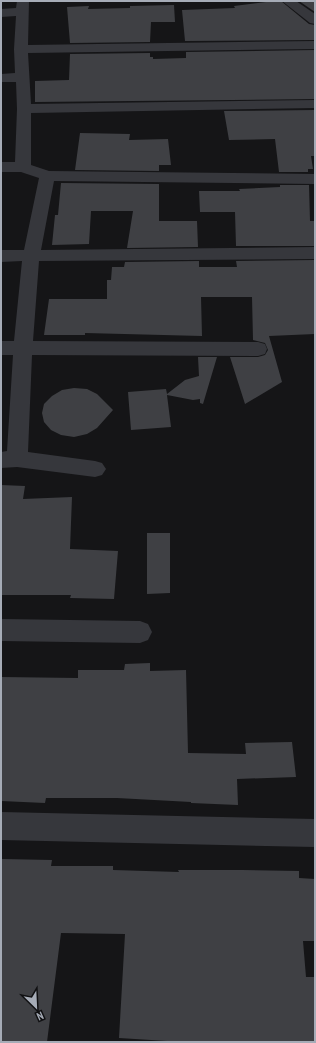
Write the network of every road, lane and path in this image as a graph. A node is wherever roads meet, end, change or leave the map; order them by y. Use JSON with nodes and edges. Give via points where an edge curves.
{"nodes":[{"id":1,"x":288,"y":1,"type":"edge"},
{"id":2,"x":22,"y":6,"type":"edge"},
{"id":3,"x":1,"y":13,"type":"edge"},
{"id":4,"x":315,"y":20,"type":"edge"},
{"id":5,"x":315,"y":45,"type":"edge"},
{"id":6,"x":20,"y":49,"type":"junction"},
{"id":7,"x":22,"y":77,"type":"junction"},
{"id":8,"x":1,"y":78,"type":"edge"},
{"id":9,"x":315,"y":104,"type":"edge"},
{"id":10,"x":24,"y":108,"type":"junction"},
{"id":11,"x":23,"y":167,"type":"junction"},
{"id":12,"x":1,"y":168,"type":"edge"},
{"id":13,"x":47,"y":176,"type":"junction"},
{"id":14,"x":315,"y":179,"type":"edge"},
{"id":15,"x":315,"y":253,"type":"edge"},
{"id":16,"x":1,"y":256,"type":"edge"},
{"id":17,"x":31,"y":257,"type":"junction"},
{"id":18,"x":1,"y":348,"type":"edge"},
{"id":19,"x":23,"y":348,"type":"junction"},
{"id":20,"x":258,"y":349,"type":"dead end"},
{"id":21,"x":9,"y":459,"type":"edge"},
{"id":22,"x":95,"y":469,"type":"dead end"},
{"id":23,"x":1,"y":630,"type":"edge"},
{"id":24,"x":140,"y":632,"type":"dead end"},
{"id":25,"x":1,"y":826,"type":"edge"},
{"id":26,"x":315,"y":833,"type":"edge"}],
"edges":[{"from":1,"to":4,"type":"street"},
{"from":2,"to":3,"type":"street"},
{"from":2,"to":6,"type":"street"},
{"from":5,"to":6,"type":"street"},
{"from":6,"to":7,"type":"street"},
{"from":7,"to":8,"type":"street"},
{"from":7,"to":10,"type":"street"},
{"from":9,"to":10,"type":"street"},
{"from":10,"to":11,"type":"street"},
{"from":11,"to":12,"type":"street"},
{"from":11,"to":13,"type":"street"},
{"from":13,"to":14,"type":"street"},
{"from":13,"to":17,"type":"street"},
{"from":15,"to":17,"type":"street"},
{"from":16,"to":17,"type":"street"},
{"from":17,"to":19,"type":"street"},
{"from":18,"to":19,"type":"street"},
{"from":19,"to":20,"type":"street"},
{"from":19,"to":21,"type":"street"},
{"from":21,"to":22,"type":"street"},
{"from":23,"to":24,"type":"street"},
{"from":25,"to":26,"type":"street"}]}
